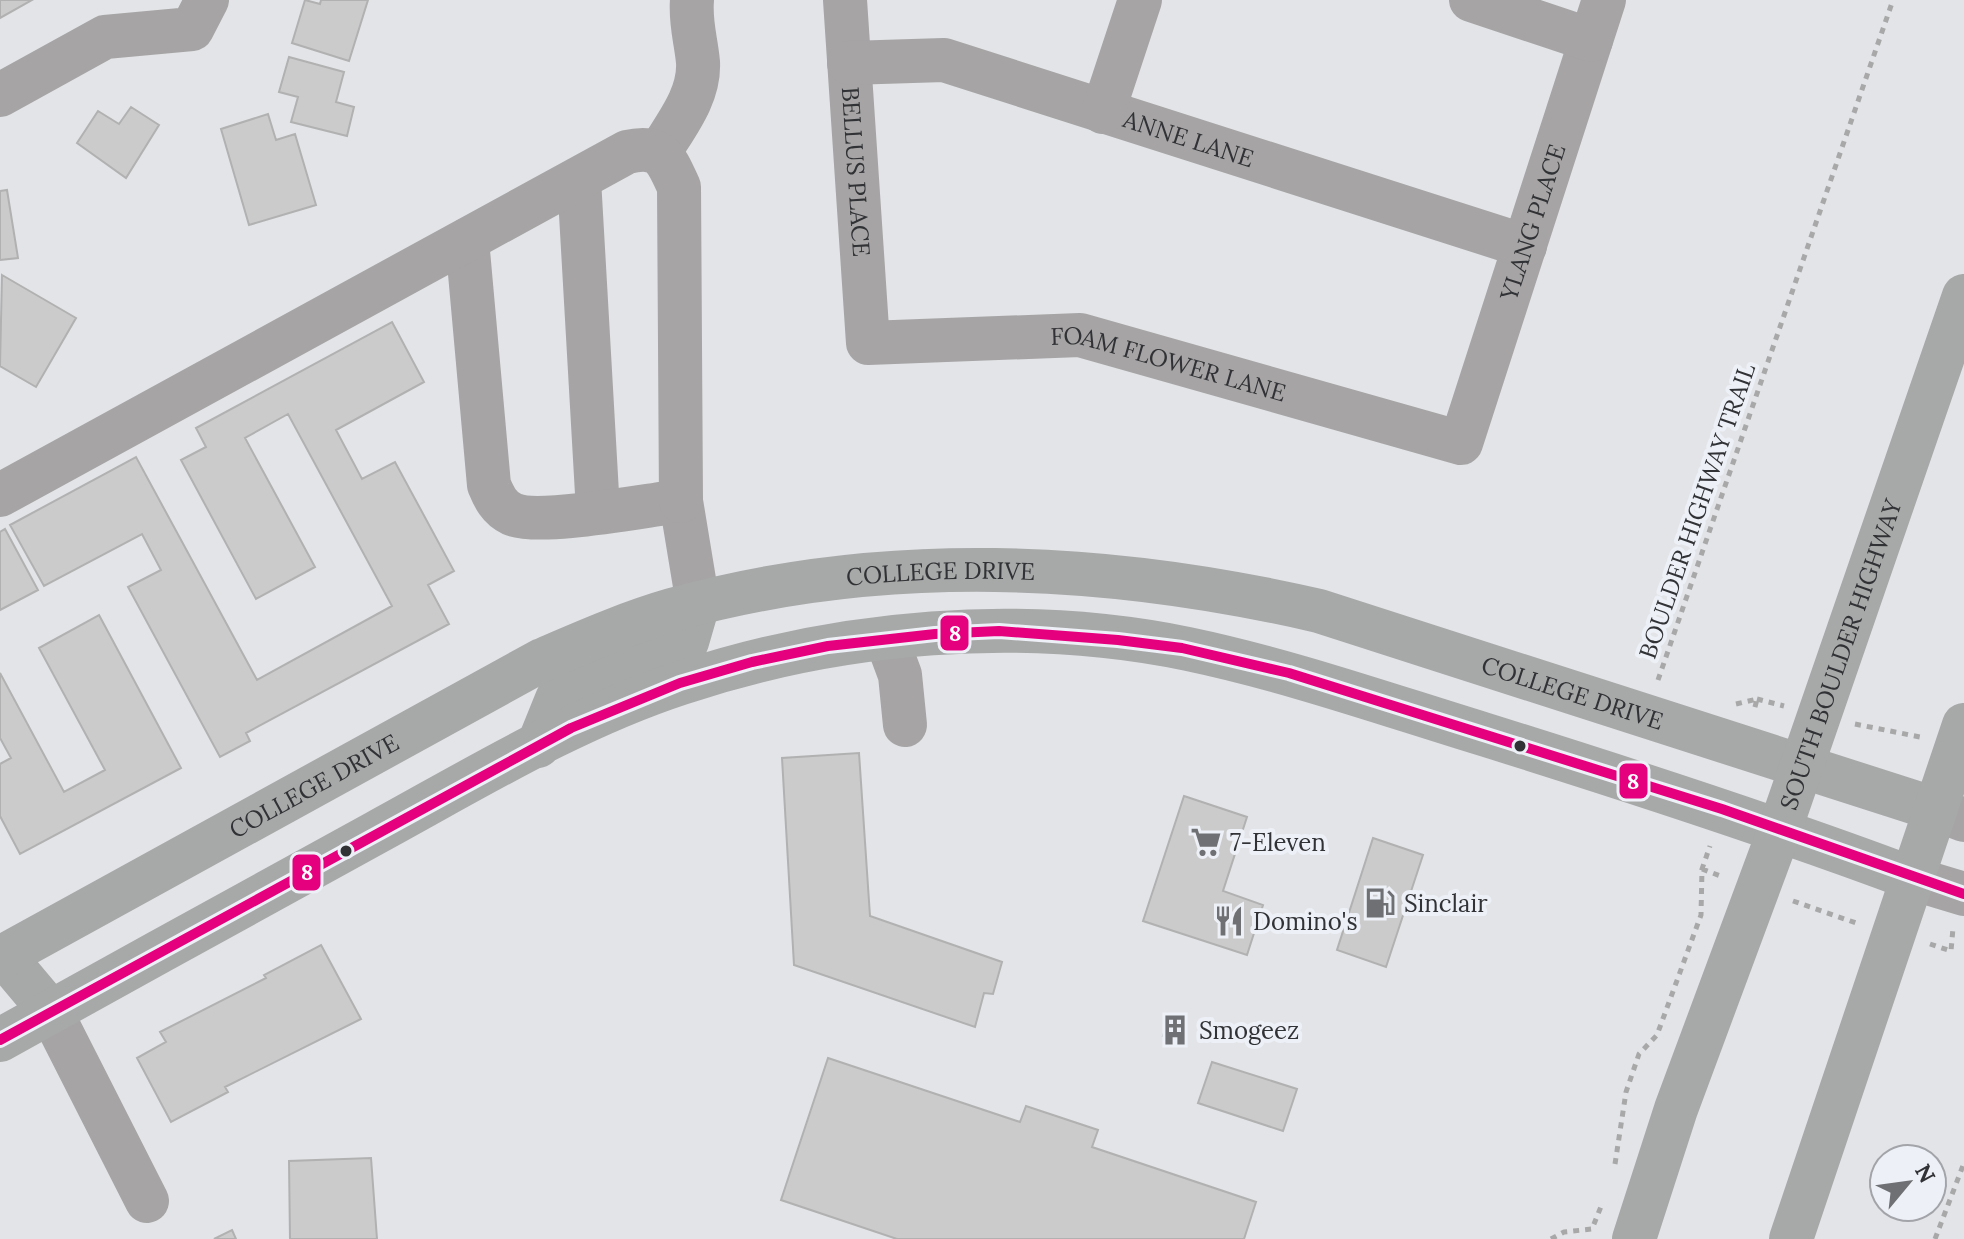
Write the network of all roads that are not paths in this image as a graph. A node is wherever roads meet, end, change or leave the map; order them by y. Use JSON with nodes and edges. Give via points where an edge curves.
{"nodes":[{"id":1,"x":692,"y":0,"type":"edge"},
{"id":2,"x":845,"y":0,"type":"edge"},
{"id":3,"x":1140,"y":0,"type":"edge"},
{"id":4,"x":1471,"y":0,"type":"edge"},
{"id":5,"x":200,"y":14,"type":"edge"},
{"id":6,"x":1598,"y":20,"type":"edge"},
{"id":7,"x":849,"y":63,"type":"junction"},
{"id":8,"x":0,"y":95,"type":"edge"},
{"id":9,"x":1103,"y":112,"type":"junction"},
{"id":10,"x":659,"y":153,"type":"junction"},
{"id":11,"x":579,"y":179,"type":"junction"},
{"id":12,"x":467,"y":240,"type":"junction"},
{"id":13,"x":1525,"y":246,"type":"junction"},
{"id":14,"x":1964,"y":296,"type":"edge"},
{"id":15,"x":868,"y":343,"type":"joint"},
{"id":16,"x":1461,"y":443,"type":"joint"},
{"id":17,"x":0,"y":495,"type":"edge"},
{"id":18,"x":681,"y":501,"type":"junction"},
{"id":19,"x":598,"y":511,"type":"junction"},
{"id":20,"x":877,"y":576,"type":"junction"},
{"id":21,"x":698,"y":604,"type":"junction"},
{"id":22,"x":887,"y":640,"type":"junction"},
{"id":23,"x":905,"y":725,"type":"dead end"},
{"id":24,"x":1944,"y":732,"type":"edge"},
{"id":25,"x":538,"y":746,"type":"junction"},
{"id":26,"x":1801,"y":769,"type":"junction"},
{"id":27,"x":1949,"y":815,"type":"edge"},
{"id":28,"x":1780,"y":829,"type":"junction"},
{"id":29,"x":1911,"y":878,"type":"junction"},
{"id":30,"x":1964,"y":894,"type":"edge"},
{"id":31,"x":1,"y":954,"type":"edge"},
{"id":32,"x":51,"y":1012,"type":"junction"},
{"id":33,"x":0,"y":1040,"type":"edge"},
{"id":34,"x":147,"y":1201,"type":"dead end"},
{"id":35,"x":1634,"y":1239,"type":"edge"},
{"id":36,"x":1791,"y":1239,"type":"edge"}],
"edges":[{"from":1,"to":10,"type":"street","via":[[690,26],[698,63],[694,94]]},
{"from":2,"to":7,"type":"street","name":"BELLUS PLACE"},
{"from":3,"to":9,"type":"street"},
{"from":4,"to":6,"type":"street"},
{"from":5,"to":8,"type":"street","via":[[105,37]]},
{"from":6,"to":13,"type":"street","name":"YLANG PLACE"},
{"from":7,"to":9,"type":"street","name":"ANNE LANE","via":[[944,60]]},
{"from":7,"to":15,"type":"street","name":"BELLUS PLACE"},
{"from":9,"to":13,"type":"street","name":"ANNE LANE"},
{"from":10,"to":11,"type":"street","via":[[647,148],[627,152]]},
{"from":10,"to":18,"type":"street","via":[[679,187]]},
{"from":11,"to":12,"type":"street"},
{"from":11,"to":19,"type":"street"},
{"from":12,"to":17,"type":"street"},
{"from":12,"to":19,"type":"street","via":[[489,485],[498,504],[513,515],[538,518]]},
{"from":13,"to":16,"type":"street","name":"YLANG PLACE"},
{"from":14,"to":26,"type":"main road","name":"SOUTH BOULDER HIGHWAY"},
{"from":15,"to":16,"type":"street","name":"FOAM FLOWER LANE","via":[[1080,335]]},
{"from":18,"to":19,"type":"street"},
{"from":18,"to":21,"type":"street"},
{"from":20,"to":21,"type":"main road","name":"COLLEGE DRIVE"},
{"from":20,"to":22,"type":"main road"},
{"from":20,"to":26,"type":"main road","name":"COLLEGE DRIVE","via":[[1048,570],[1240,592],[1319,611]]},
{"from":21,"to":25,"type":"main road","via":[[687,642],[557,699]]},
{"from":21,"to":31,"type":"main road","name":"COLLEGE DRIVE","via":[[542,660]]},
{"from":22,"to":23,"type":"street","via":[[900,675]]},
{"from":22,"to":25,"type":"main road","via":[[828,646],[680,683]]},
{"from":22,"to":28,"type":"main road","via":[[999,631],[1182,648],[1289,673]]},
{"from":24,"to":27,"type":"main road"},
{"from":25,"to":32,"type":"main road"},
{"from":26,"to":27,"type":"main road","name":"COLLEGE DRIVE"},
{"from":26,"to":28,"type":"main road","name":"SOUTH BOULDER HIGHWAY"},
{"from":27,"to":29,"type":"main road"},
{"from":28,"to":29,"type":"main road"},
{"from":28,"to":35,"type":"main road","name":"SOUTH BOULDER HIGHWAY","via":[[1676,1109]]},
{"from":29,"to":30,"type":"street"},
{"from":29,"to":36,"type":"main road"},
{"from":31,"to":32,"type":"main road"},
{"from":32,"to":33,"type":"main road"},
{"from":32,"to":34,"type":"street"}]}
